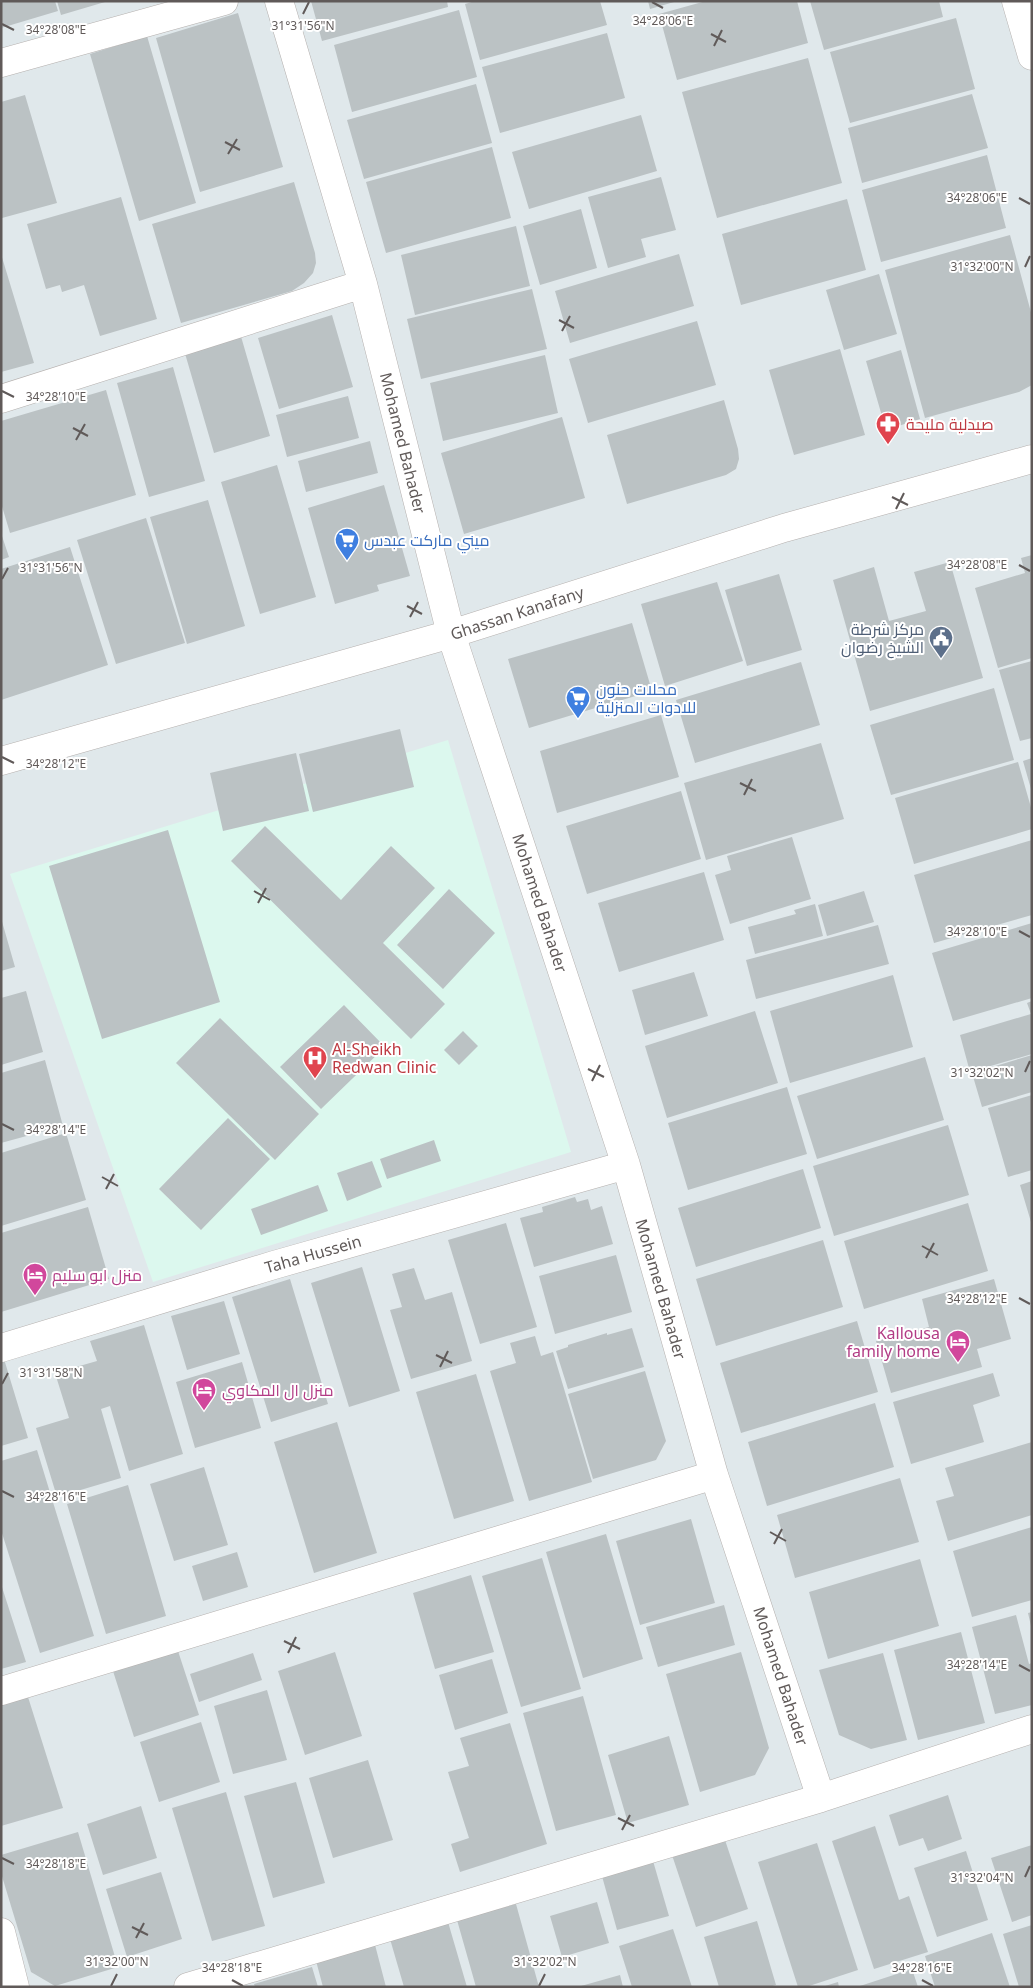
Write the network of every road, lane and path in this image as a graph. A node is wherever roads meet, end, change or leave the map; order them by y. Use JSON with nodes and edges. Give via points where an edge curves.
{"nodes":[{"id":1,"x":224,"y":1,"type":"edge"},
{"id":2,"x":279,"y":1,"type":"edge"},
{"id":3,"x":1016,"y":1,"type":"edge"},
{"id":4,"x":1032,"y":56,"type":"edge"},
{"id":5,"x":1,"y":63,"type":"edge"},
{"id":6,"x":363,"y":284,"type":"junction"},
{"id":7,"x":1,"y":399,"type":"edge"},
{"id":8,"x":1032,"y":459,"type":"edge"},
{"id":9,"x":451,"y":634,"type":"junction"},
{"id":10,"x":1,"y":761,"type":"edge"},
{"id":11,"x":626,"y":1165,"type":"junction"},
{"id":12,"x":1,"y":1348,"type":"edge"},
{"id":13,"x":714,"y":1475,"type":"junction"},
{"id":14,"x":1,"y":1691,"type":"edge"},
{"id":15,"x":1032,"y":1728,"type":"edge"},
{"id":16,"x":821,"y":1798,"type":"junction"},
{"id":17,"x":1,"y":1932,"type":"edge"},
{"id":18,"x":15,"y":1987,"type":"edge"},
{"id":19,"x":188,"y":1987,"type":"edge"}],
"edges":[{"from":1,"to":5,"type":"street"},
{"from":2,"to":6,"type":"street","name":"Mohamed Bahader"},
{"from":3,"to":4,"type":"street"},
{"from":6,"to":7,"type":"street"},
{"from":6,"to":9,"type":"street","name":"Mohamed Bahader"},
{"from":8,"to":9,"type":"street","name":"Ghassan Kanafany","via":[[784,528]]},
{"from":9,"to":10,"type":"street","name":"Ghassan Kanafany"},
{"from":9,"to":11,"type":"street","name":"Mohamed Bahader"},
{"from":11,"to":12,"type":"street","name":"Taha Hussein","via":[[274,1265]]},
{"from":11,"to":13,"type":"street","name":"Mohamed Bahader"},
{"from":13,"to":14,"type":"street"},
{"from":13,"to":16,"type":"street","name":"Mohamed Bahader"},
{"from":15,"to":16,"type":"street"},
{"from":16,"to":19,"type":"street"},
{"from":17,"to":18,"type":"street"}]}
